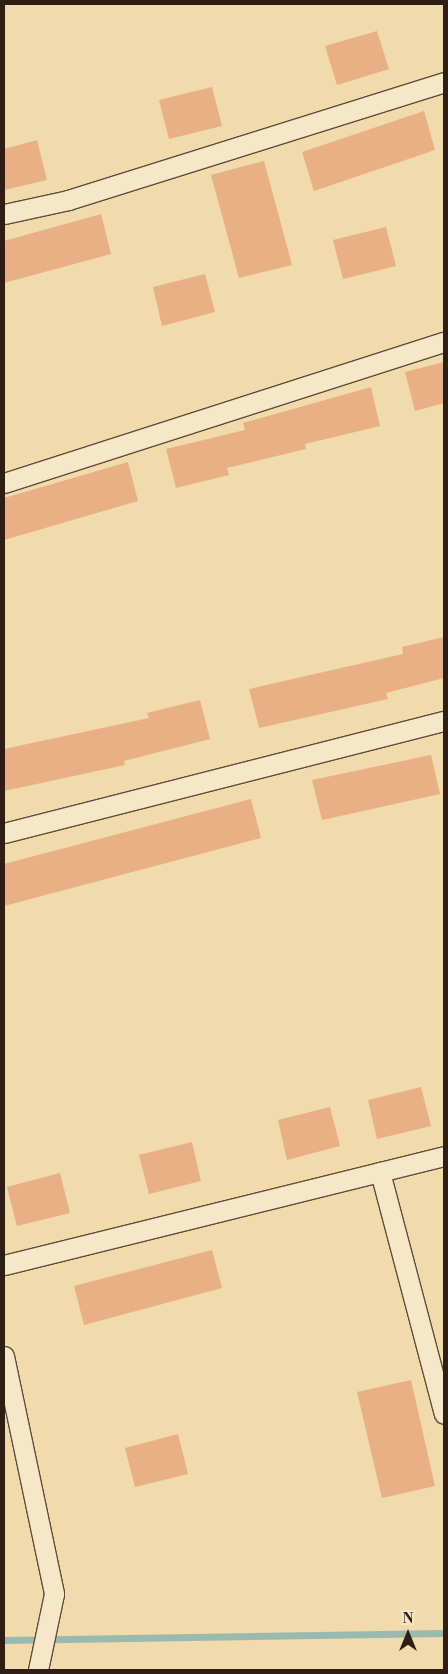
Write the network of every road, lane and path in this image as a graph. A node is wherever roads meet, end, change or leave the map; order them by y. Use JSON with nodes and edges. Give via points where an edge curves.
{"nodes":[{"id":1,"x":444,"y":82,"type":"edge"},
{"id":2,"x":4,"y":214,"type":"edge"},
{"id":3,"x":444,"y":342,"type":"edge"},
{"id":4,"x":4,"y":483,"type":"edge"},
{"id":5,"x":444,"y":721,"type":"edge"},
{"id":6,"x":4,"y":833,"type":"edge"},
{"id":7,"x":444,"y":1156,"type":"edge"},
{"id":8,"x":380,"y":1172,"type":"junction"},
{"id":9,"x":4,"y":1265,"type":"edge"},
{"id":10,"x":4,"y":1356,"type":"edge"},
{"id":11,"x":444,"y":1414,"type":"edge"},
{"id":12,"x":38,"y":1670,"type":"edge"}],
"edges":[{"from":1,"to":2,"type":"street","via":[[68,200]]},
{"from":3,"to":4,"type":"street"},
{"from":5,"to":6,"type":"street"},
{"from":7,"to":8,"type":"street"},
{"from":8,"to":9,"type":"street"},
{"from":8,"to":11,"type":"street"},
{"from":10,"to":12,"type":"street","via":[[54,1594]]}]}
